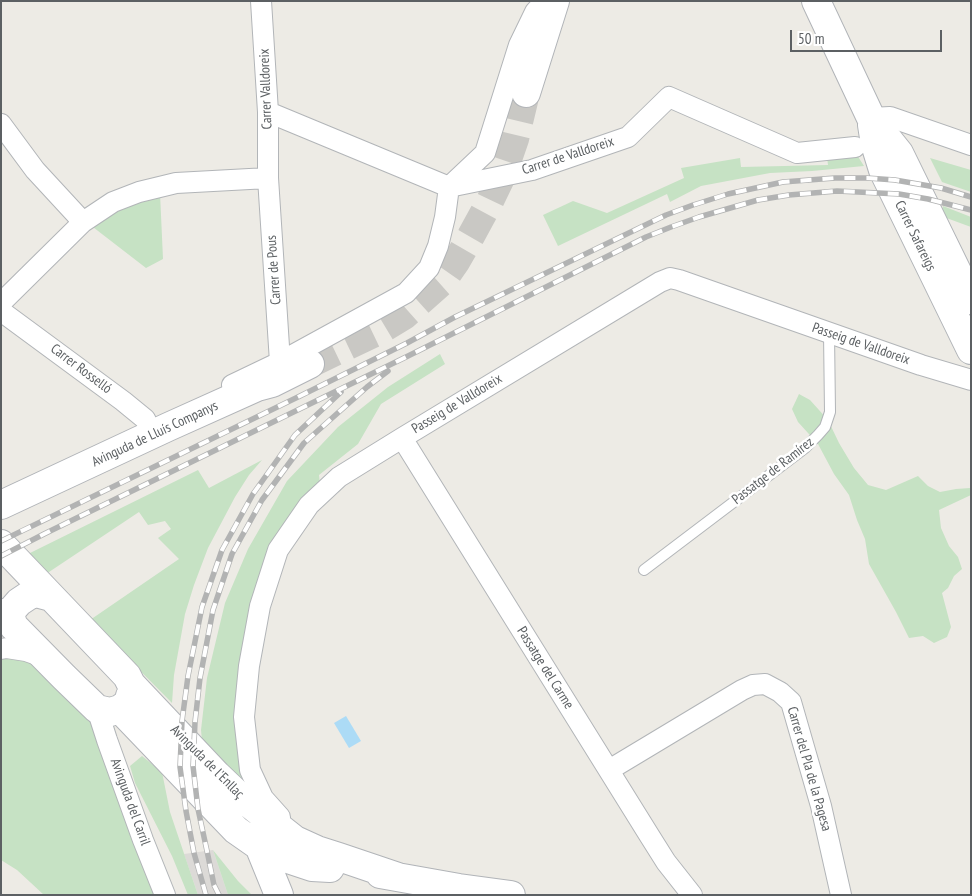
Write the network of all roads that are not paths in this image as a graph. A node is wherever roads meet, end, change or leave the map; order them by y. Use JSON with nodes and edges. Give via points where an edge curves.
{"nodes":[{"id":1,"x":261,"y":1,"type":"edge"},
{"id":2,"x":545,"y":1,"type":"edge"},
{"id":3,"x":555,"y":1,"type":"edge"},
{"id":4,"x":816,"y":1,"type":"edge"},
{"id":5,"x":526,"y":93,"type":"tunnel mouth"},
{"id":6,"x":268,"y":112,"type":"junction"},
{"id":7,"x":871,"y":118,"type":"junction"},
{"id":8,"x":1,"y":124,"type":"edge"},
{"id":9,"x":971,"y":145,"type":"edge"},
{"id":10,"x":855,"y":148,"type":"dead end"},
{"id":11,"x":268,"y":178,"type":"junction"},
{"id":12,"x":449,"y":187,"type":"junction"},
{"id":13,"x":83,"y":222,"type":"junction"},
{"id":14,"x":971,"y":300,"type":"edge"},
{"id":15,"x":1,"y":303,"type":"edge"},
{"id":16,"x":1,"y":311,"type":"edge"},
{"id":17,"x":829,"y":333,"type":"junction"},
{"id":18,"x":971,"y":350,"type":"edge"},
{"id":19,"x":280,"y":362,"type":"junction"},
{"id":20,"x":310,"y":364,"type":"tunnel mouth"},
{"id":21,"x":971,"y":380,"type":"edge"},
{"id":22,"x":161,"y":431,"type":"junction"},
{"id":23,"x":402,"y":438,"type":"junction"},
{"id":24,"x":1,"y":506,"type":"edge"},
{"id":25,"x":1,"y":544,"type":"edge"},
{"id":26,"x":644,"y":570,"type":"dead end"},
{"id":27,"x":51,"y":596,"type":"junction"},
{"id":28,"x":7,"y":621,"type":"edge"},
{"id":29,"x":131,"y":684,"type":"junction"},
{"id":30,"x":108,"y":709,"type":"junction"},
{"id":31,"x":609,"y":770,"type":"junction"},
{"id":32,"x":237,"y":794,"type":"junction"},
{"id":33,"x":228,"y":822,"type":"junction"},
{"id":34,"x":258,"y":845,"type":"junction"},
{"id":35,"x":320,"y":859,"type":"junction"},
{"id":36,"x":165,"y":895,"type":"edge"},
{"id":37,"x":269,"y":895,"type":"edge"},
{"id":38,"x":279,"y":895,"type":"edge"},
{"id":39,"x":288,"y":895,"type":"edge"},
{"id":40,"x":511,"y":895,"type":"edge"},
{"id":41,"x":692,"y":895,"type":"edge"},
{"id":42,"x":841,"y":895,"type":"edge"}],
"edges":[{"from":1,"to":6,"type":"street","name":"Carrer Valldoreix"},
{"from":2,"to":12,"type":"street","via":[[535,12],[519,45],[485,153]]},
{"from":3,"to":5,"type":"street"},
{"from":4,"to":7,"type":"street","name":"Carrer Safareigs"},
{"from":6,"to":11,"type":"street","name":"Carrer Valldoreix"},
{"from":6,"to":12,"type":"street"},
{"from":7,"to":9,"type":"street","via":[[890,117]]},
{"from":7,"to":14,"type":"street","name":"Carrer Safareigs","via":[[899,153]]},
{"from":7,"to":18,"type":"street","name":"Carrer Safareigs","via":[[883,170]]},
{"from":8,"to":13,"type":"street","via":[[36,170]]},
{"from":10,"to":12,"type":"street","name":"Carrer de Valldoreix","via":[[797,154],[669,97],[628,137],[532,170]]},
{"from":11,"to":13,"type":"street","via":[[176,184],[139,192],[113,202]]},
{"from":11,"to":19,"type":"street","name":"Carrer de Pous"},
{"from":12,"to":19,"type":"street","via":[[438,246],[429,268],[406,292]]},
{"from":13,"to":15,"type":"street"},
{"from":16,"to":22,"type":"street","name":"Carrer Rosselló"},
{"from":17,"to":21,"type":"street","name":"Passeig de Valldoreix"},
{"from":17,"to":23,"type":"street","name":"Passeig de Valldoreix","via":[[670,278]]},
{"from":17,"to":26,"type":"lane","name":"Passatge de Ramírez","via":[[830,412],[825,427],[805,448]]},
{"from":19,"to":22,"type":"street","via":[[175,413]]},
{"from":20,"to":22,"type":"street","name":"Avinguda de Lluís Companys"},
{"from":22,"to":24,"type":"street","name":"Avinguda de Lluís Companys"},
{"from":23,"to":31,"type":"street","name":"Passatge del Carme"},
{"from":23,"to":35,"type":"street","name":"Passeig de Valldoreix","via":[[339,477],[309,505],[278,550],[260,606],[244,717],[250,770],[263,798]]},
{"from":25,"to":27,"type":"street","name":"Avinguda de l'Enllaç"},
{"from":27,"to":28,"type":"street","name":"Avinguda de l'Enllaç","via":[[36,593],[28,596]]},
{"from":27,"to":29,"type":"street","name":"Avinguda de l'Enllaç"},
{"from":28,"to":30,"type":"street","name":"Avinguda de l'Enllaç","via":[[45,658]]},
{"from":29,"to":30,"type":"street","via":[[128,702]]},
{"from":29,"to":32,"type":"street","name":"Avinguda de l'Enllaç"},
{"from":30,"to":33,"type":"street","name":"Avinguda de l'Enllaç"},
{"from":30,"to":36,"type":"street","name":"Avinguda del Carril","via":[[143,840]]},
{"from":31,"to":41,"type":"street","name":"Passatge del Carme","via":[[666,862]]},
{"from":31,"to":42,"type":"street","name":"Carrer del Pla de la Pagesa","via":[[742,690],[765,684],[780,692],[791,702],[822,806]]},
{"from":32,"to":34,"type":"street"},
{"from":32,"to":35,"type":"street","name":"Avinguda de l'Enllaç"},
{"from":33,"to":34,"type":"street","name":"Avinguda de l'Enllaç"},
{"from":33,"to":37,"type":"street","via":[[252,870]]},
{"from":34,"to":35,"type":"street","name":"Avinguda de l'Enllaç","via":[[312,867]]},
{"from":34,"to":38,"type":"street"},
{"from":35,"to":39,"type":"street","via":[[291,880]]},
{"from":35,"to":40,"type":"street","name":"Avinguda de l'Enllaç","via":[[371,872]]}]}
